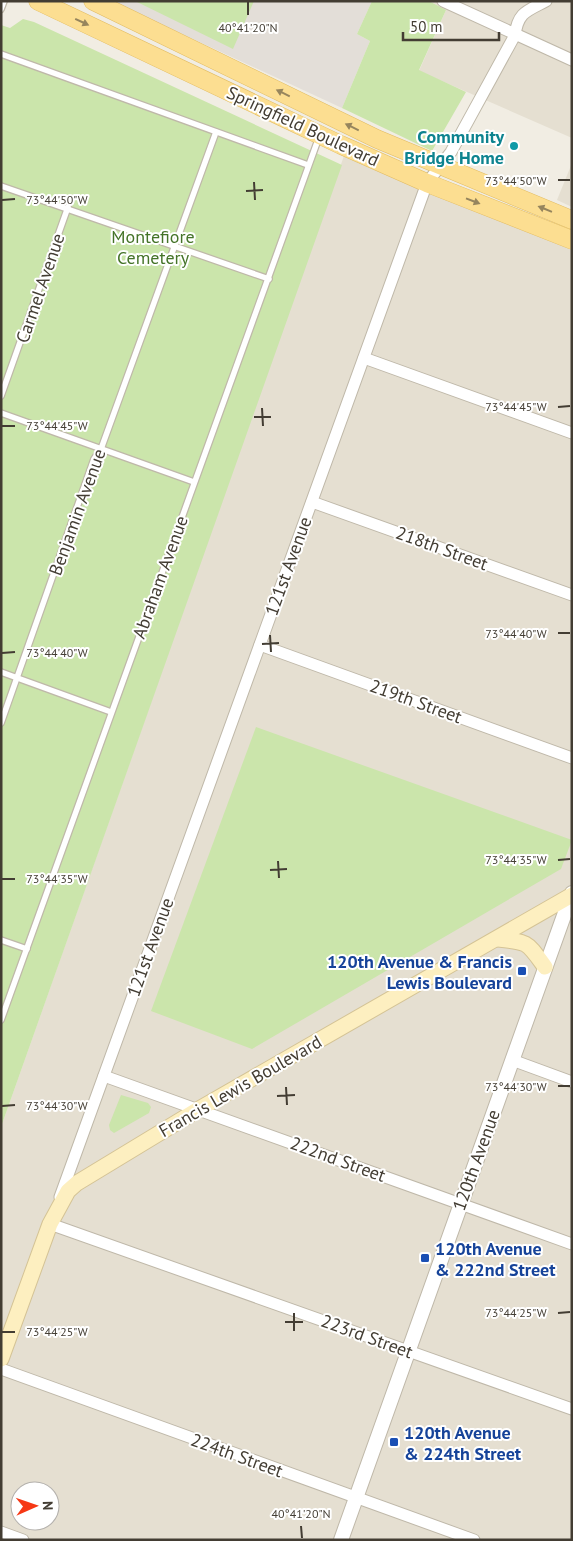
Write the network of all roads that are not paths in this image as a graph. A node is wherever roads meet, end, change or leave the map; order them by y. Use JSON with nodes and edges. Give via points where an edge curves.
{"nodes":[{"id":1,"x":4,"y":1,"type":"edge"},
{"id":2,"x":38,"y":1,"type":"edge"},
{"id":3,"x":93,"y":1,"type":"edge"},
{"id":4,"x":443,"y":1,"type":"edge"},
{"id":5,"x":546,"y":1,"type":"edge"},
{"id":6,"x":1,"y":9,"type":"edge"},
{"id":7,"x":515,"y":35,"type":"junction"},
{"id":8,"x":1,"y":54,"type":"edge"},
{"id":9,"x":572,"y":60,"type":"edge"},
{"id":10,"x":216,"y":132,"type":"junction"},
{"id":11,"x":320,"y":135,"type":"junction"},
{"id":12,"x":308,"y":165,"type":"junction"},
{"id":13,"x":442,"y":166,"type":"junction"},
{"id":14,"x":427,"y":183,"type":"junction"},
{"id":15,"x":1,"y":186,"type":"edge"},
{"id":16,"x":68,"y":207,"type":"junction"},
{"id":17,"x":572,"y":220,"type":"edge"},
{"id":18,"x":572,"y":240,"type":"edge"},
{"id":19,"x":174,"y":244,"type":"junction"},
{"id":20,"x":269,"y":278,"type":"junction"},
{"id":21,"x":364,"y":358,"type":"junction"},
{"id":22,"x":1,"y":396,"type":"edge"},
{"id":23,"x":1,"y":413,"type":"edge"},
{"id":24,"x":572,"y":433,"type":"edge"},
{"id":25,"x":101,"y":450,"type":"junction"},
{"id":26,"x":194,"y":482,"type":"junction"},
{"id":27,"x":312,"y":502,"type":"junction"},
{"id":28,"x":572,"y":595,"type":"edge"},
{"id":29,"x":260,"y":645,"type":"junction"},
{"id":30,"x":1,"y":672,"type":"edge"},
{"id":31,"x":18,"y":678,"type":"junction"},
{"id":32,"x":112,"y":712,"type":"junction"},
{"id":33,"x":1,"y":723,"type":"edge"},
{"id":34,"x":572,"y":758,"type":"edge"},
{"id":35,"x":572,"y":894,"type":"edge"},
{"id":36,"x":563,"y":913,"type":"edge"},
{"id":37,"x":498,"y":939,"type":"junction"},
{"id":38,"x":1,"y":940,"type":"edge"},
{"id":39,"x":26,"y":949,"type":"junction"},
{"id":40,"x":545,"y":967,"type":"junction"},
{"id":41,"x":1,"y":1020,"type":"edge"},
{"id":42,"x":512,"y":1060,"type":"junction"},
{"id":43,"x":104,"y":1076,"type":"junction"},
{"id":44,"x":572,"y":1082,"type":"edge"},
{"id":45,"x":199,"y":1109,"type":"junction"},
{"id":46,"x":460,"y":1204,"type":"junction"},
{"id":47,"x":50,"y":1224,"type":"junction"},
{"id":48,"x":572,"y":1244,"type":"edge"},
{"id":49,"x":408,"y":1351,"type":"junction"},
{"id":50,"x":1,"y":1359,"type":"edge"},
{"id":51,"x":1,"y":1369,"type":"edge"},
{"id":52,"x":572,"y":1410,"type":"edge"},
{"id":53,"x":356,"y":1498,"type":"junction"},
{"id":54,"x":1,"y":1532,"type":"edge"},
{"id":55,"x":23,"y":1540,"type":"edge"},
{"id":56,"x":340,"y":1540,"type":"edge"},
{"id":57,"x":474,"y":1540,"type":"edge"}],
"edges":[{"from":1,"to":6,"type":"lane"},
{"from":2,"to":11,"type":"main road","name":"Springfield Boulevard","one_way":true},
{"from":13,"to":3,"type":"main road","name":"Springfield Boulevard","one_way":true,"via":[[377,139]]},
{"from":4,"to":7,"type":"street"},
{"from":5,"to":7,"type":"street","name":"121st Avenue","via":[[517,20]]},
{"from":7,"to":9,"type":"street"},
{"from":7,"to":13,"type":"street","name":"121st Avenue"},
{"from":8,"to":10,"type":"lane"},
{"from":10,"to":12,"type":"lane"},
{"from":10,"to":19,"type":"lane","name":"Benjamin Avenue"},
{"from":11,"to":12,"type":"lane","name":"Abraham Avenue"},
{"from":11,"to":14,"type":"main road","name":"Springfield Boulevard"},
{"from":12,"to":20,"type":"lane","name":"Abraham Avenue"},
{"from":13,"to":14,"type":"street","name":"121st Avenue"},
{"from":17,"to":13,"type":"main road","name":"Springfield Boulevard","one_way":true},
{"from":14,"to":18,"type":"main road","name":"Springfield Boulevard","one_way":true},
{"from":14,"to":21,"type":"street","name":"121st Avenue"},
{"from":15,"to":16,"type":"lane"},
{"from":16,"to":19,"type":"lane"},
{"from":16,"to":22,"type":"lane","name":"Carmel Avenue"},
{"from":19,"to":20,"type":"lane"},
{"from":19,"to":25,"type":"lane","name":"Benjamin Avenue"},
{"from":20,"to":26,"type":"lane","name":"Abraham Avenue"},
{"from":21,"to":24,"type":"street"},
{"from":21,"to":27,"type":"street","name":"121st Avenue"},
{"from":23,"to":25,"type":"lane"},
{"from":25,"to":26,"type":"lane"},
{"from":25,"to":31,"type":"lane","name":"Benjamin Avenue","via":[[94,459]]},
{"from":26,"to":32,"type":"lane","name":"Abraham Avenue"},
{"from":27,"to":28,"type":"street","name":"218th Street"},
{"from":27,"to":29,"type":"street","name":"121st Avenue"},
{"from":29,"to":34,"type":"street","name":"219th Street"},
{"from":29,"to":43,"type":"street","name":"121st Avenue"},
{"from":30,"to":31,"type":"lane"},
{"from":31,"to":32,"type":"lane"},
{"from":31,"to":33,"type":"lane","name":"Benjamin Avenue"},
{"from":32,"to":39,"type":"lane","name":"Abraham Avenue"},
{"from":35,"to":36,"type":"main road","name":"Francis Lewis Boulevard"},
{"from":36,"to":37,"type":"main road","name":"Francis Lewis Boulevard"},
{"from":36,"to":40,"type":"street","name":"120th Avenue"},
{"from":37,"to":40,"type":"main road","via":[[529,944]]},
{"from":37,"to":45,"type":"main road","name":"Francis Lewis Boulevard"},
{"from":38,"to":39,"type":"lane"},
{"from":39,"to":41,"type":"lane","name":"Abraham Avenue"},
{"from":40,"to":42,"type":"street","name":"120th Avenue"},
{"from":42,"to":44,"type":"street"},
{"from":42,"to":46,"type":"street","name":"120th Avenue"},
{"from":43,"to":45,"type":"street","name":"222nd Street"},
{"from":43,"to":47,"type":"street","name":"121st Avenue"},
{"from":45,"to":46,"type":"street","name":"222nd Street"},
{"from":45,"to":47,"type":"main road","name":"Francis Lewis Boulevard","via":[[77,1183],[68,1191]]},
{"from":46,"to":48,"type":"street","name":"222nd Street"},
{"from":46,"to":49,"type":"street","name":"120th Avenue"},
{"from":47,"to":49,"type":"street","name":"223rd Street"},
{"from":47,"to":50,"type":"main road","name":"Francis Lewis Boulevard"},
{"from":49,"to":52,"type":"street","name":"223rd Street"},
{"from":49,"to":53,"type":"street","name":"120th Avenue"},
{"from":51,"to":53,"type":"street","name":"224th Street"},
{"from":53,"to":56,"type":"street","name":"120th Avenue"},
{"from":53,"to":57,"type":"street","name":"224th Street"},
{"from":54,"to":55,"type":"street"}]}
